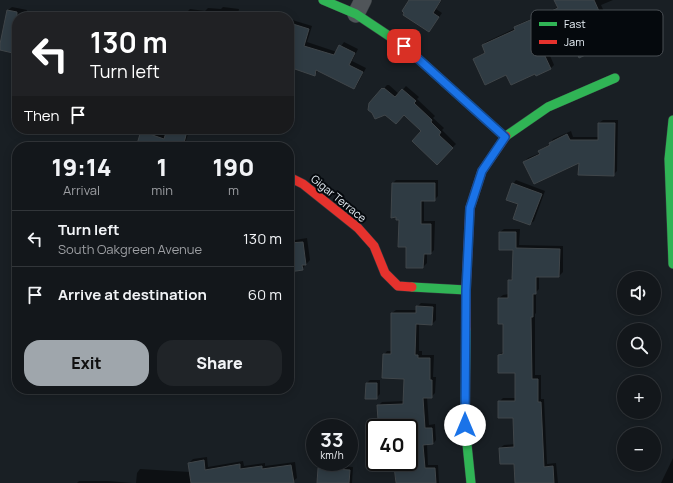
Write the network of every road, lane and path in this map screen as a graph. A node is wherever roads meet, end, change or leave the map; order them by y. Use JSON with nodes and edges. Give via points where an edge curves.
{"nodes":[{"id":1,"x":323,"y":0,"type":"edge"},
{"id":2,"x":359,"y":7,"type":"edge"},
{"id":3,"x":615,"y":78,"type":"dead end"},
{"id":4,"x":673,"y":120,"type":"edge"},
{"id":5,"x":505,"y":137,"type":"junction"},
{"id":6,"x":294,"y":180,"type":"edge"},
{"id":7,"x":673,"y":264,"type":"edge"},
{"id":8,"x":466,"y":290,"type":"junction"},
{"id":9,"x":470,"y":483,"type":"edge"}],
"edges":[{"from":1,"to":2,"type":"street"},
{"from":2,"to":5,"type":"street"},
{"from":3,"to":5,"type":"street","via":[[548,107]]},
{"from":4,"to":7,"type":"street","via":[[669,159]]},
{"from":5,"to":8,"type":"street","via":[[482,171],[470,208]]},
{"from":6,"to":8,"type":"street","name":"Gigar Terrace","via":[[358,228],[374,246],[385,273],[398,286]]},
{"from":8,"to":9,"type":"street","via":[[465,425]]}]}
